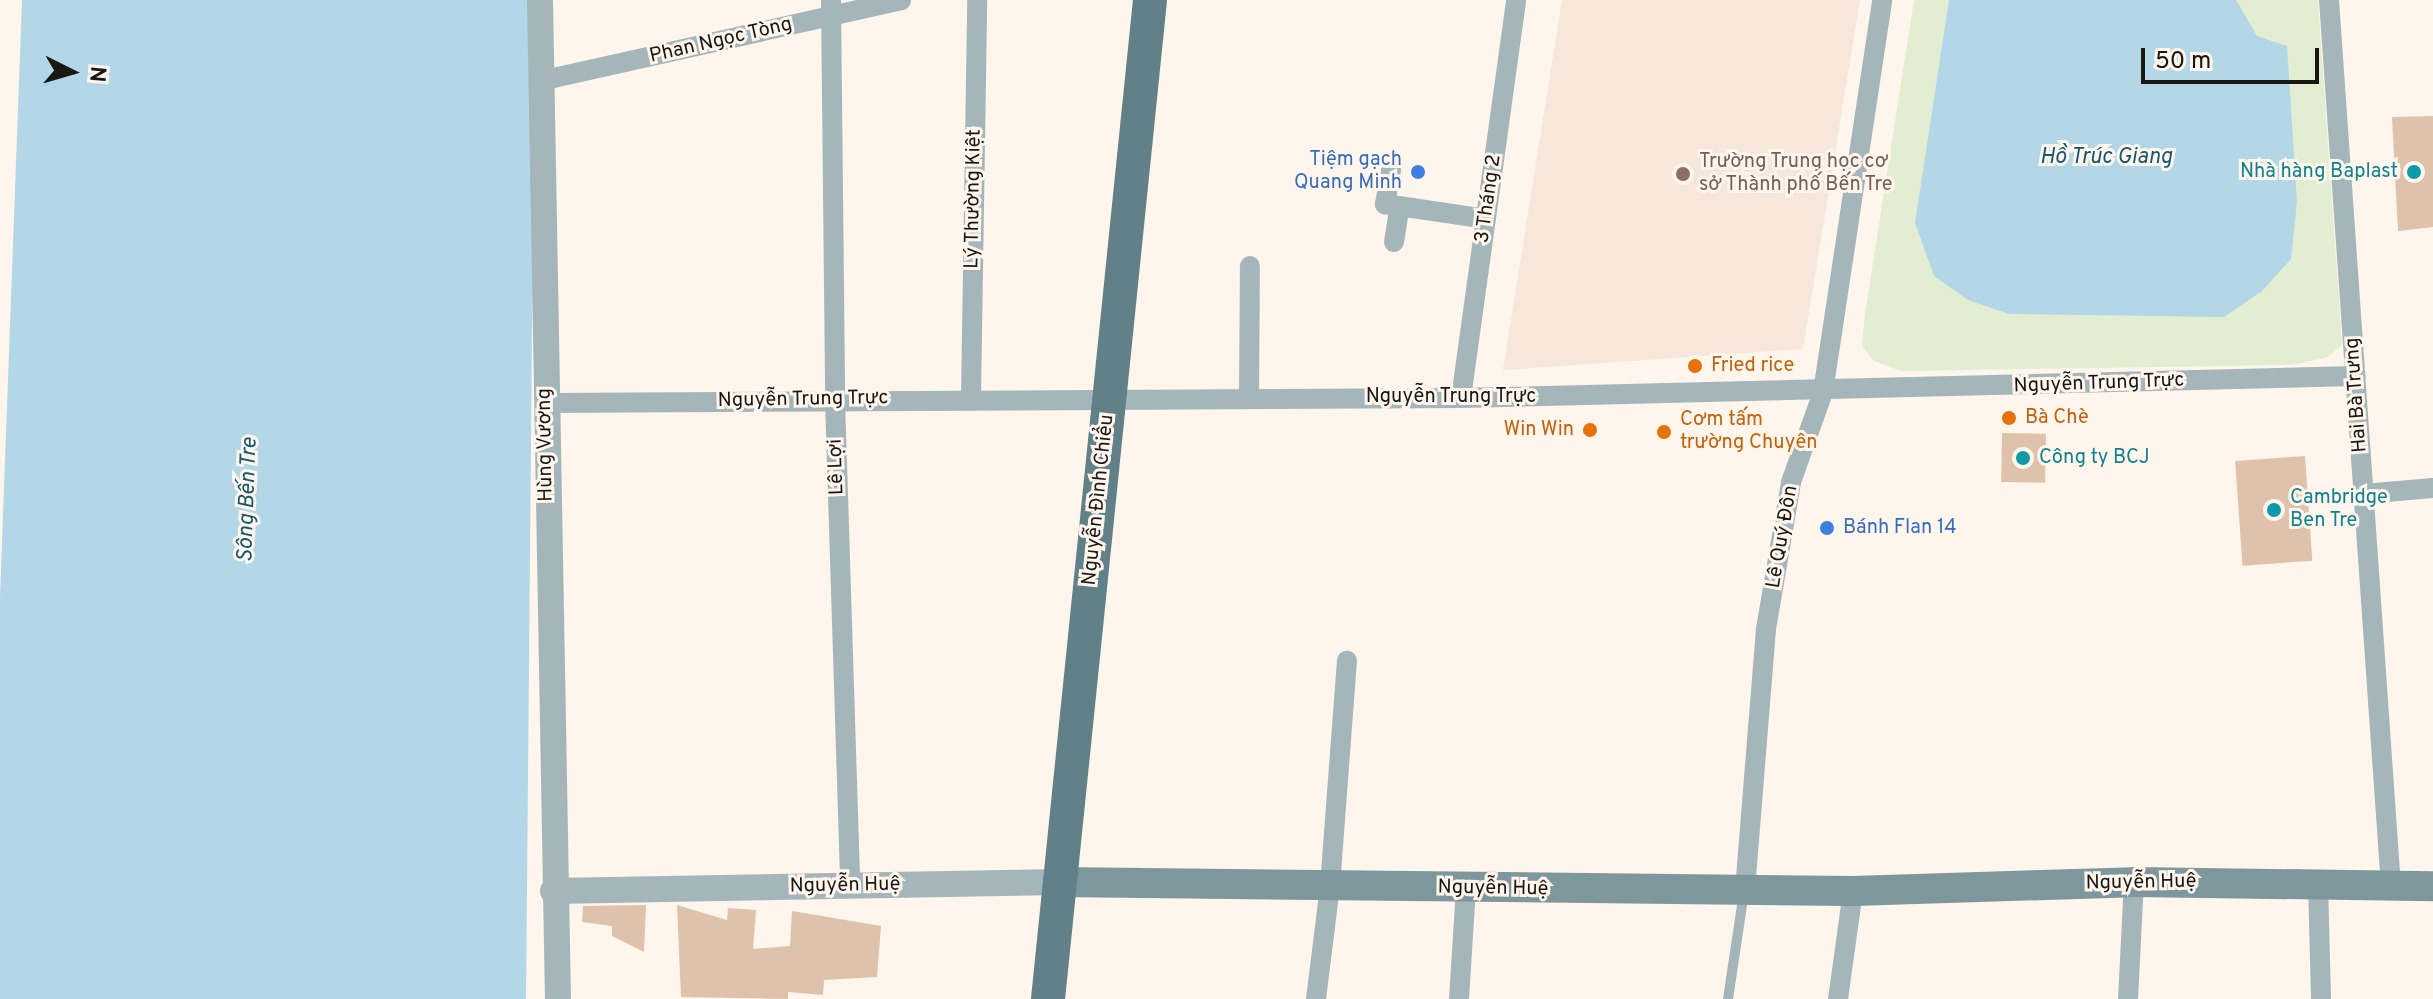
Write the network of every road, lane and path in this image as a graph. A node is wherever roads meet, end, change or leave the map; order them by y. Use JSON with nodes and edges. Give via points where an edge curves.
{"nodes":[{"id":1,"x":540,"y":0,"type":"edge"},
{"id":2,"x":901,"y":0,"type":"edge"},
{"id":3,"x":977,"y":0,"type":"edge"},
{"id":4,"x":1150,"y":0,"type":"edge"},
{"id":5,"x":1516,"y":0,"type":"edge"},
{"id":6,"x":1882,"y":0,"type":"edge"},
{"id":7,"x":2329,"y":0,"type":"edge"},
{"id":8,"x":831,"y":7,"type":"edge"},
{"id":9,"x":540,"y":81,"type":"junction"},
{"id":10,"x":1391,"y":170,"type":"dead end"},
{"id":11,"x":1400,"y":206,"type":"junction"},
{"id":12,"x":1486,"y":219,"type":"junction"},
{"id":13,"x":1394,"y":242,"type":"dead end"},
{"id":14,"x":1250,"y":266,"type":"dead end"},
{"id":15,"x":2356,"y":376,"type":"junction"},
{"id":16,"x":1823,"y":392,"type":"junction"},
{"id":17,"x":971,"y":397,"type":"junction"},
{"id":18,"x":1249,"y":398,"type":"junction"},
{"id":19,"x":1461,"y":398,"type":"junction"},
{"id":20,"x":1110,"y":399,"type":"junction"},
{"id":21,"x":835,"y":400,"type":"junction"},
{"id":22,"x":546,"y":403,"type":"junction"},
{"id":23,"x":2433,"y":488,"type":"edge"},
{"id":24,"x":2364,"y":494,"type":"junction"},
{"id":25,"x":1347,"y":661,"type":"dead end"},
{"id":26,"x":1058,"y":882,"type":"junction"},
{"id":27,"x":2134,"y":882,"type":"junction"},
{"id":28,"x":2318,"y":883,"type":"junction"},
{"id":29,"x":850,"y":886,"type":"junction"},
{"id":30,"x":1330,"y":886,"type":"junction"},
{"id":31,"x":2391,"y":886,"type":"junction"},
{"id":32,"x":2433,"y":886,"type":"edge"},
{"id":33,"x":1466,"y":888,"type":"junction"},
{"id":34,"x":1745,"y":890,"type":"junction"},
{"id":35,"x":1853,"y":891,"type":"junction"},
{"id":36,"x":555,"y":904,"type":"junction"},
{"id":37,"x":558,"y":999,"type":"edge"},
{"id":38,"x":1048,"y":999,"type":"edge"},
{"id":39,"x":1316,"y":999,"type":"edge"},
{"id":40,"x":1459,"y":999,"type":"edge"},
{"id":41,"x":1728,"y":999,"type":"edge"},
{"id":42,"x":1838,"y":999,"type":"edge"},
{"id":43,"x":2128,"y":999,"type":"edge"},
{"id":44,"x":2321,"y":999,"type":"edge"}],
"edges":[{"from":1,"to":9,"type":"street","name":"Hùng Vương"},
{"from":2,"to":8,"type":"street","name":"Phan Ngọc Tòng"},
{"from":3,"to":17,"type":"street","name":"Lý Thường Kiệt"},
{"from":4,"to":20,"type":"main road","name":"Nguyễn Đình Chiểu"},
{"from":5,"to":12,"type":"street","name":"3 Tháng 2"},
{"from":6,"to":16,"type":"street","name":"Lê Quý Đôn"},
{"from":7,"to":15,"type":"street","name":"Hai Bà Trưng"},
{"from":8,"to":9,"type":"street","name":"Phan Ngọc Tòng"},
{"from":8,"to":21,"type":"street","name":"Lê Lợi"},
{"from":9,"to":22,"type":"street","name":"Hùng Vương"},
{"from":10,"to":11,"type":"street","via":[[1385,204]]},
{"from":11,"to":12,"type":"street"},
{"from":11,"to":13,"type":"street"},
{"from":12,"to":19,"type":"street","name":"3 Tháng 2"},
{"from":14,"to":18,"type":"street"},
{"from":15,"to":16,"type":"street","name":"Nguyễn Trung Trực"},
{"from":15,"to":24,"type":"street","name":"Hai Bà Trưng"},
{"from":16,"to":19,"type":"street","name":"Nguyễn Trung Trực"},
{"from":16,"to":34,"type":"street","name":"Lê Quý Đôn","via":[[1791,482],[1766,629]]},
{"from":17,"to":20,"type":"street","name":"Nguyễn Trung Trực"},
{"from":17,"to":21,"type":"street","name":"Nguyễn Trung Trực"},
{"from":18,"to":19,"type":"street","name":"Nguyễn Trung Trực"},
{"from":18,"to":20,"type":"street","name":"Nguyễn Trung Trực"},
{"from":20,"to":26,"type":"main road","name":"Nguyễn Đình Chiểu"},
{"from":21,"to":22,"type":"street","name":"Nguyễn Trung Trực"},
{"from":21,"to":29,"type":"street","name":"Lê Lợi"},
{"from":22,"to":36,"type":"street","name":"Hùng Vương"},
{"from":23,"to":24,"type":"street"},
{"from":24,"to":31,"type":"street","name":"Hai Bà Trưng"},
{"from":25,"to":30,"type":"street"},
{"from":26,"to":29,"type":"street","name":"Nguyễn Huệ"},
{"from":26,"to":30,"type":"main road","name":"Nguyễn Huệ"},
{"from":26,"to":38,"type":"main road","name":"Nguyễn Đình Chiểu"},
{"from":27,"to":28,"type":"main road","name":"Nguyễn Huệ"},
{"from":27,"to":35,"type":"main road","name":"Nguyễn Huệ"},
{"from":27,"to":43,"type":"street"},
{"from":28,"to":31,"type":"main road","name":"Nguyễn Huệ"},
{"from":28,"to":44,"type":"street"},
{"from":29,"to":36,"type":"street","name":"Nguyễn Huệ"},
{"from":30,"to":33,"type":"main road","name":"Nguyễn Huệ"},
{"from":30,"to":39,"type":"street"},
{"from":31,"to":32,"type":"main road","name":"Nguyễn Huệ"},
{"from":33,"to":34,"type":"main road","name":"Nguyễn Huệ"},
{"from":33,"to":40,"type":"street"},
{"from":34,"to":35,"type":"main road","name":"Nguyễn Huệ"},
{"from":34,"to":41,"type":"lane"},
{"from":35,"to":42,"type":"street"},
{"from":36,"to":37,"type":"street","name":"Hùng Vương"}]}
